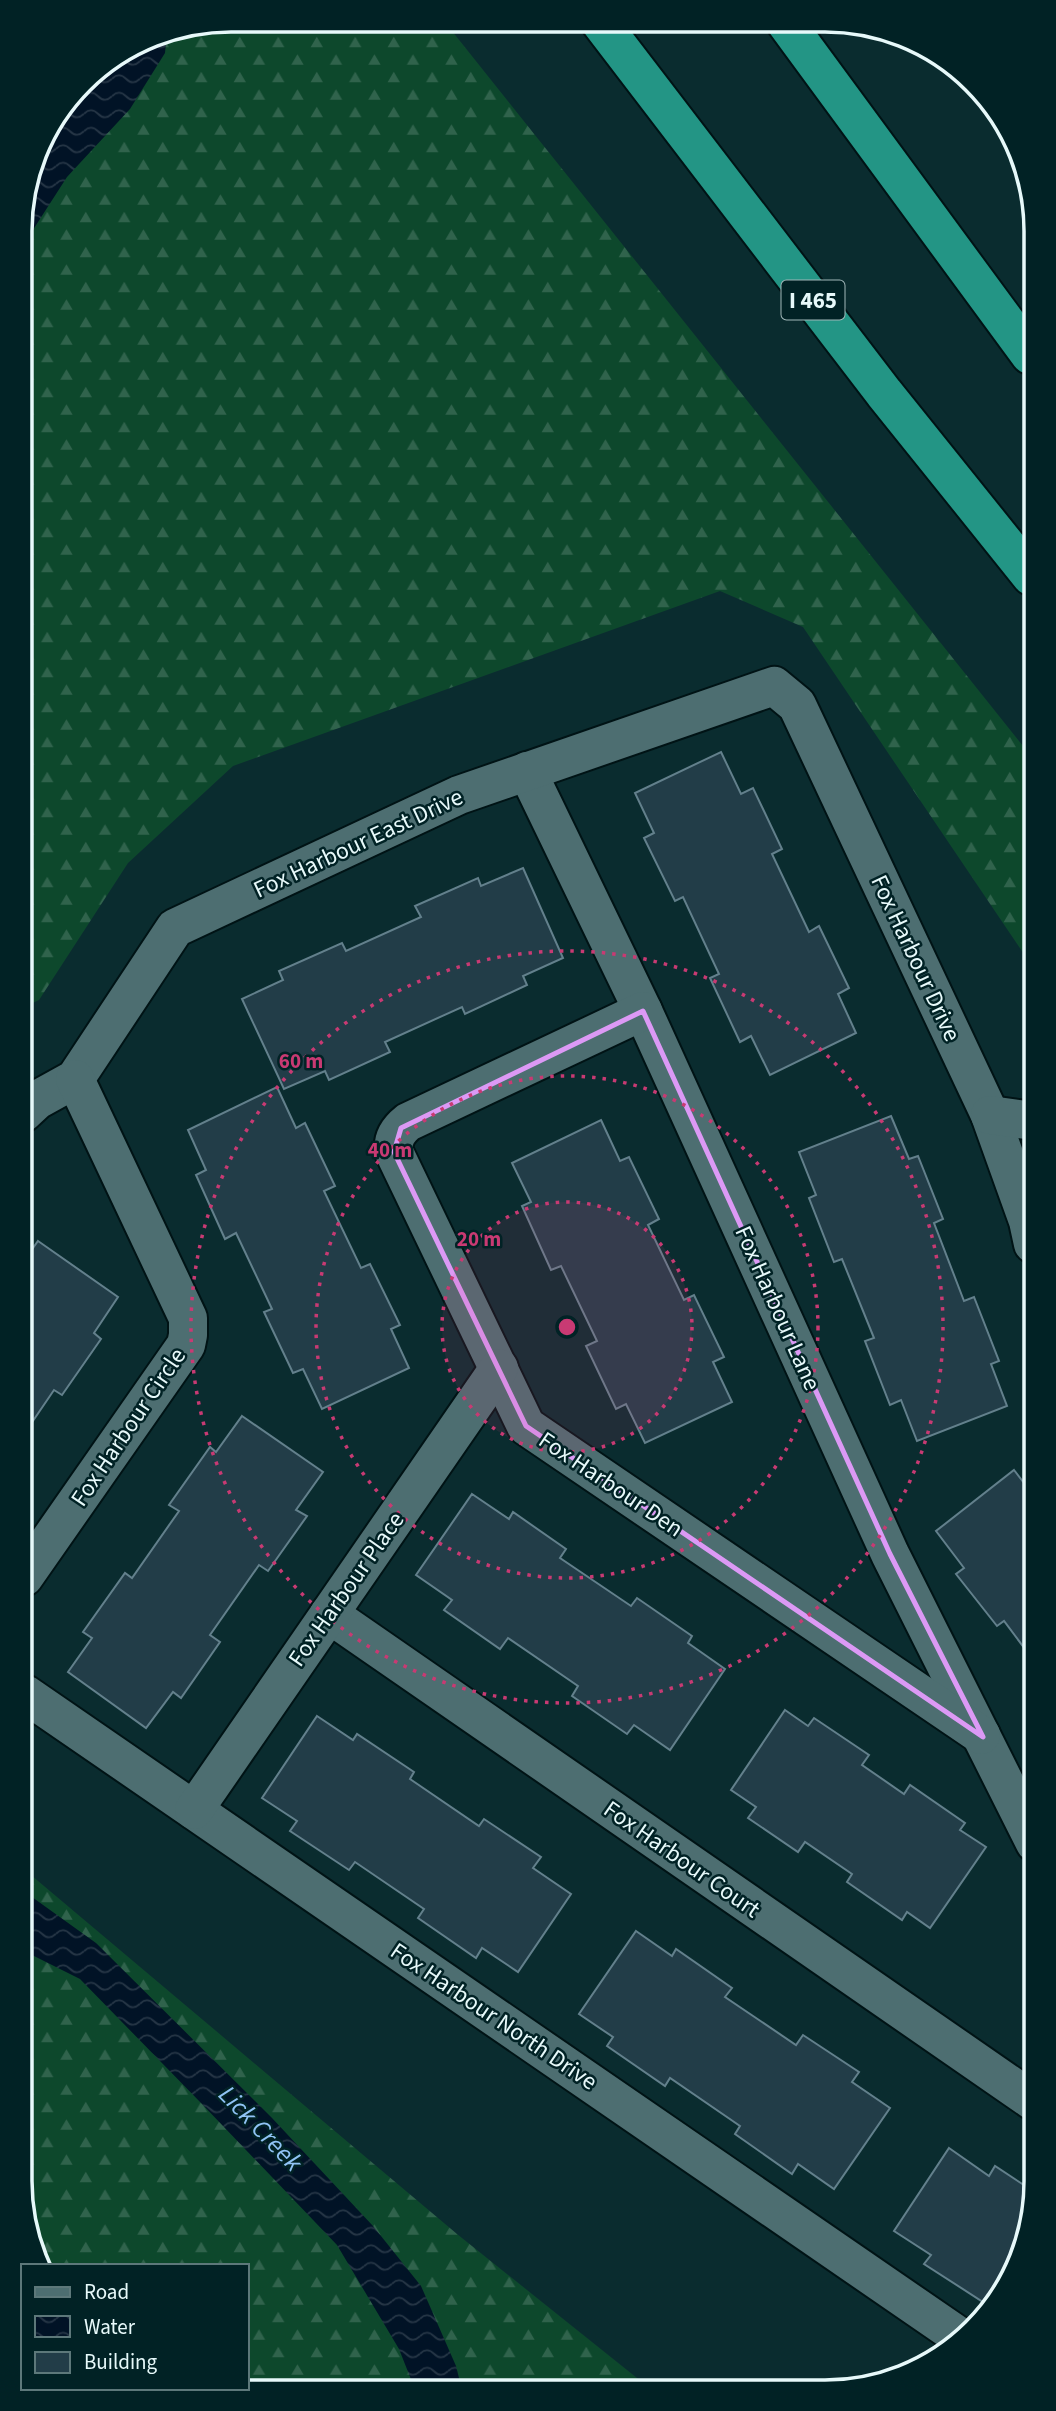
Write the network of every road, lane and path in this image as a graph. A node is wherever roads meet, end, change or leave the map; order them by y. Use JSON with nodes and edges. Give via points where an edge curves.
{"nodes":[{"id":1,"x":608,"y":32,"type":"edge"},
{"id":2,"x":793,"y":32,"type":"edge"},
{"id":3,"x":1024,"y":347,"type":"edge"},
{"id":4,"x":1024,"y":567,"type":"edge"},
{"id":5,"x":774,"y":686,"type":"joint"},
{"id":6,"x":527,"y":771,"type":"junction"},
{"id":7,"x":643,"y":1011,"type":"junction"},
{"id":8,"x":75,"y":1079,"type":"junction"},
{"id":9,"x":32,"y":1105,"type":"edge"},
{"id":10,"x":990,"y":1115,"type":"junction"},
{"id":11,"x":1024,"y":1120,"type":"edge"},
{"id":12,"x":1024,"y":1210,"type":"edge"},
{"id":13,"x":499,"y":1368,"type":"junction"},
{"id":14,"x":32,"y":1566,"type":"edge"},
{"id":15,"x":329,"y":1614,"type":"junction"},
{"id":16,"x":32,"y":1699,"type":"edge"},
{"id":17,"x":983,"y":1737,"type":"junction"},
{"id":18,"x":194,"y":1810,"type":"junction"},
{"id":19,"x":1024,"y":1821,"type":"edge"},
{"id":20,"x":1024,"y":2096,"type":"edge"},
{"id":21,"x":954,"y":2333,"type":"edge"}],
"edges":[{"from":1,"to":4,"type":"highway","number":"I 465","via":[[884,393]]},
{"from":2,"to":3,"type":"highway"},
{"from":5,"to":6,"type":"street","name":"Fox Harbour East Drive"},
{"from":5,"to":10,"type":"street","name":"Fox Harbour Drive","via":[[797,705]]},
{"from":6,"to":7,"type":"street","name":"Fox Harbour Lane"},
{"from":6,"to":8,"type":"street","name":"Fox Harbour East Drive","via":[[459,795],[175,928]]},
{"from":7,"to":13,"type":"street","name":"Fox Harbour Den","via":[[408,1122],[393,1143]]},
{"from":7,"to":17,"type":"street","name":"Fox Harbour Lane","via":[[890,1554]]},
{"from":8,"to":9,"type":"street","name":"Fox Harbour East Drive"},
{"from":8,"to":14,"type":"street","name":"Fox Harbour Circle","via":[[188,1318],[188,1335],[186,1345]]},
{"from":10,"to":11,"type":"street"},
{"from":10,"to":12,"type":"street","name":"Fox Harbour Drive"},
{"from":13,"to":15,"type":"street","name":"Fox Harbour Place"},
{"from":13,"to":17,"type":"street","name":"Fox Harbour Den","via":[[526,1426]]},
{"from":15,"to":18,"type":"street","name":"Fox Harbour Place"},
{"from":15,"to":20,"type":"street","name":"Fox Harbour Court"},
{"from":16,"to":18,"type":"street","name":"Fox Harbour North Drive"},
{"from":17,"to":19,"type":"street","name":"Fox Harbour Lane"},
{"from":18,"to":21,"type":"street","name":"Fox Harbour North Drive"}]}
